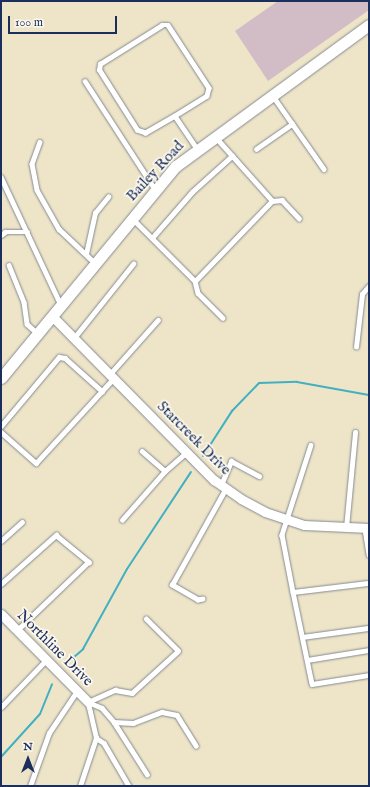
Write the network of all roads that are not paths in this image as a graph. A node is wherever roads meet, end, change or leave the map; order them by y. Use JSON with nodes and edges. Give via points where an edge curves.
{"nodes":[{"id":1,"x":369,"y":25,"type":"edge"},
{"id":2,"x":85,"y":81,"type":"dead end"},
{"id":3,"x":272,"y":94,"type":"junction"},
{"id":4,"x":175,"y":116,"type":"junction"},
{"id":5,"x":292,"y":124,"type":"junction"},
{"id":6,"x":214,"y":136,"type":"junction"},
{"id":7,"x":40,"y":142,"type":"dead end"},
{"id":8,"x":197,"y":149,"type":"junction"},
{"id":9,"x":256,"y":149,"type":"dead end"},
{"id":10,"x":232,"y":156,"type":"junction"},
{"id":11,"x":324,"y":169,"type":"dead end"},
{"id":12,"x":1,"y":177,"type":"edge"},
{"id":13,"x":155,"y":189,"type":"junction"},
{"id":14,"x":108,"y":197,"type":"dead end"},
{"id":15,"x":272,"y":201,"type":"junction"},
{"id":16,"x":132,"y":217,"type":"junction"},
{"id":17,"x":299,"y":218,"type":"dead end"},
{"id":18,"x":28,"y":232,"type":"junction"},
{"id":19,"x":1,"y":235,"type":"edge"},
{"id":20,"x":152,"y":238,"type":"junction"},
{"id":21,"x":86,"y":254,"type":"junction"},
{"id":22,"x":95,"y":263,"type":"junction"},
{"id":23,"x":133,"y":264,"type":"dead end"},
{"id":24,"x":8,"y":265,"type":"dead end"},
{"id":25,"x":195,"y":281,"type":"junction"},
{"id":26,"x":369,"y":286,"type":"edge"},
{"id":27,"x":61,"y":305,"type":"junction"},
{"id":28,"x":52,"y":316,"type":"junction"},
{"id":29,"x":223,"y":318,"type":"dead end"},
{"id":30,"x":158,"y":320,"type":"dead end"},
{"id":31,"x":38,"y":333,"type":"junction"},
{"id":32,"x":74,"y":338,"type":"junction"},
{"id":33,"x":356,"y":347,"type":"dead end"},
{"id":34,"x":112,"y":376,"type":"junction"},
{"id":35,"x":1,"y":378,"type":"edge"},
{"id":36,"x":102,"y":392,"type":"junction"},
{"id":37,"x":1,"y":426,"type":"edge"},
{"id":38,"x":1,"y":432,"type":"edge"},
{"id":39,"x":355,"y":432,"type":"dead end"},
{"id":40,"x":311,"y":445,"type":"dead end"},
{"id":41,"x":142,"y":451,"type":"dead end"},
{"id":42,"x":187,"y":452,"type":"junction"},
{"id":43,"x":164,"y":471,"type":"junction"},
{"id":44,"x":259,"y":476,"type":"dead end"},
{"id":45,"x":224,"y":487,"type":"junction"},
{"id":46,"x":122,"y":520,"type":"dead end"},
{"id":47,"x":286,"y":520,"type":"junction"},
{"id":48,"x":22,"y":522,"type":"dead end"},
{"id":49,"x":346,"y":529,"type":"junction"},
{"id":50,"x":367,"y":529,"type":"edge"},
{"id":51,"x":1,"y":541,"type":"edge"},
{"id":52,"x":369,"y":555,"type":"edge"},
{"id":53,"x":369,"y":582,"type":"edge"},
{"id":54,"x":1,"y":584,"type":"edge"},
{"id":55,"x":293,"y":592,"type":"junction"},
{"id":56,"x":203,"y":599,"type":"dead end"},
{"id":57,"x":1,"y":614,"type":"edge"},
{"id":58,"x":146,"y":619,"type":"dead end"},
{"id":59,"x":369,"y":628,"type":"edge"},
{"id":60,"x":17,"y":631,"type":"junction"},
{"id":61,"x":302,"y":638,"type":"junction"},
{"id":62,"x":369,"y":650,"type":"edge"},
{"id":63,"x":46,"y":660,"type":"junction"},
{"id":64,"x":307,"y":660,"type":"junction"},
{"id":65,"x":369,"y":675,"type":"edge"},
{"id":66,"x":77,"y":691,"type":"junction"},
{"id":67,"x":88,"y":702,"type":"junction"},
{"id":68,"x":1,"y":707,"type":"edge"},
{"id":69,"x":114,"y":722,"type":"junction"},
{"id":70,"x":96,"y":738,"type":"junction"},
{"id":71,"x":196,"y":746,"type":"dead end"},
{"id":72,"x":148,"y":774,"type":"dead end"},
{"id":73,"x":30,"y":786,"type":"edge"},
{"id":74,"x":80,"y":786,"type":"edge"},
{"id":75,"x":129,"y":786,"type":"edge"}],
"edges":[{"from":1,"to":3,"type":"street","name":"Bailey Road"},
{"from":2,"to":13,"type":"lane"},
{"from":3,"to":5,"type":"lane"},
{"from":3,"to":6,"type":"street","name":"Bailey Road"},
{"from":4,"to":4,"type":"lane","via":[[207,96],[209,88],[168,25],[162,24],[100,64],[99,70],[137,130],[146,133]]},
{"from":4,"to":8,"type":"lane"},
{"from":5,"to":9,"type":"lane"},
{"from":5,"to":11,"type":"lane"},
{"from":6,"to":8,"type":"street","name":"Bailey Road"},
{"from":6,"to":10,"type":"lane"},
{"from":7,"to":21,"type":"lane","via":[[32,164],[37,190],[60,229]]},
{"from":8,"to":13,"type":"street","name":"Bailey Road"},
{"from":10,"to":15,"type":"lane"},
{"from":10,"to":20,"type":"lane","via":[[192,192]]},
{"from":12,"to":18,"type":"lane"},
{"from":13,"to":16,"type":"street","name":"Bailey Road"},
{"from":14,"to":21,"type":"lane","via":[[95,213]]},
{"from":15,"to":17,"type":"lane","via":[[282,200]]},
{"from":15,"to":25,"type":"lane"},
{"from":16,"to":20,"type":"lane"},
{"from":16,"to":22,"type":"street","name":"Bailey Road"},
{"from":18,"to":19,"type":"lane","via":[[5,232]]},
{"from":18,"to":27,"type":"lane"},
{"from":20,"to":25,"type":"lane"},
{"from":21,"to":22,"type":"lane"},
{"from":22,"to":27,"type":"street","name":"Bailey Road"},
{"from":23,"to":32,"type":"lane"},
{"from":24,"to":31,"type":"lane","via":[[24,302],[27,324]]},
{"from":25,"to":29,"type":"lane","via":[[198,293]]},
{"from":26,"to":33,"type":"lane","via":[[362,294]]},
{"from":27,"to":28,"type":"street","name":"Bailey Road"},
{"from":28,"to":31,"type":"street","name":"Bailey Road"},
{"from":28,"to":32,"type":"street","name":"Starcreek Drive"},
{"from":30,"to":34,"type":"lane"},
{"from":31,"to":35,"type":"street","name":"Bailey Road"},
{"from":32,"to":34,"type":"street","name":"Starcreek Drive"},
{"from":34,"to":36,"type":"lane"},
{"from":34,"to":42,"type":"street","name":"Starcreek Drive"},
{"from":36,"to":37,"type":"lane","via":[[65,358],[59,357]]},
{"from":36,"to":38,"type":"lane","via":[[36,463]]},
{"from":39,"to":49,"type":"lane"},
{"from":40,"to":47,"type":"lane"},
{"from":41,"to":43,"type":"lane"},
{"from":42,"to":43,"type":"lane"},
{"from":42,"to":45,"type":"street","name":"Starcreek Drive"},
{"from":43,"to":46,"type":"lane"},
{"from":44,"to":45,"type":"lane","via":[[231,461]]},
{"from":45,"to":47,"type":"street","name":"Starcreek Drive","via":[[265,512]]},
{"from":45,"to":56,"type":"lane","via":[[172,585],[198,600]]},
{"from":47,"to":49,"type":"street","name":"Starcreek Drive"},
{"from":47,"to":55,"type":"lane","via":[[282,539]]},
{"from":48,"to":51,"type":"lane"},
{"from":49,"to":50,"type":"street","name":"Starcreek Drive"},
{"from":50,"to":52,"type":"lane"},
{"from":53,"to":55,"type":"lane"},
{"from":54,"to":60,"type":"lane","via":[[56,535],[89,562]]},
{"from":55,"to":61,"type":"lane"},
{"from":57,"to":60,"type":"street","name":"Northline Drive"},
{"from":58,"to":67,"type":"lane","via":[[178,651],[132,693],[115,690]]},
{"from":59,"to":61,"type":"lane"},
{"from":60,"to":63,"type":"street","name":"Northline Drive"},
{"from":61,"to":64,"type":"lane"},
{"from":62,"to":64,"type":"lane"},
{"from":63,"to":66,"type":"street","name":"Northline Drive"},
{"from":63,"to":68,"type":"lane"},
{"from":64,"to":65,"type":"lane","via":[[312,684]]},
{"from":66,"to":67,"type":"street","name":"Northline Drive"},
{"from":66,"to":73,"type":"lane","via":[[49,732]]},
{"from":67,"to":69,"type":"lane","via":[[102,708]]},
{"from":67,"to":70,"type":"lane"},
{"from":69,"to":71,"type":"lane","via":[[133,723],[162,712],[176,715]]},
{"from":69,"to":72,"type":"lane"},
{"from":70,"to":74,"type":"lane"},
{"from":70,"to":75,"type":"lane","via":[[104,743]]}]}
